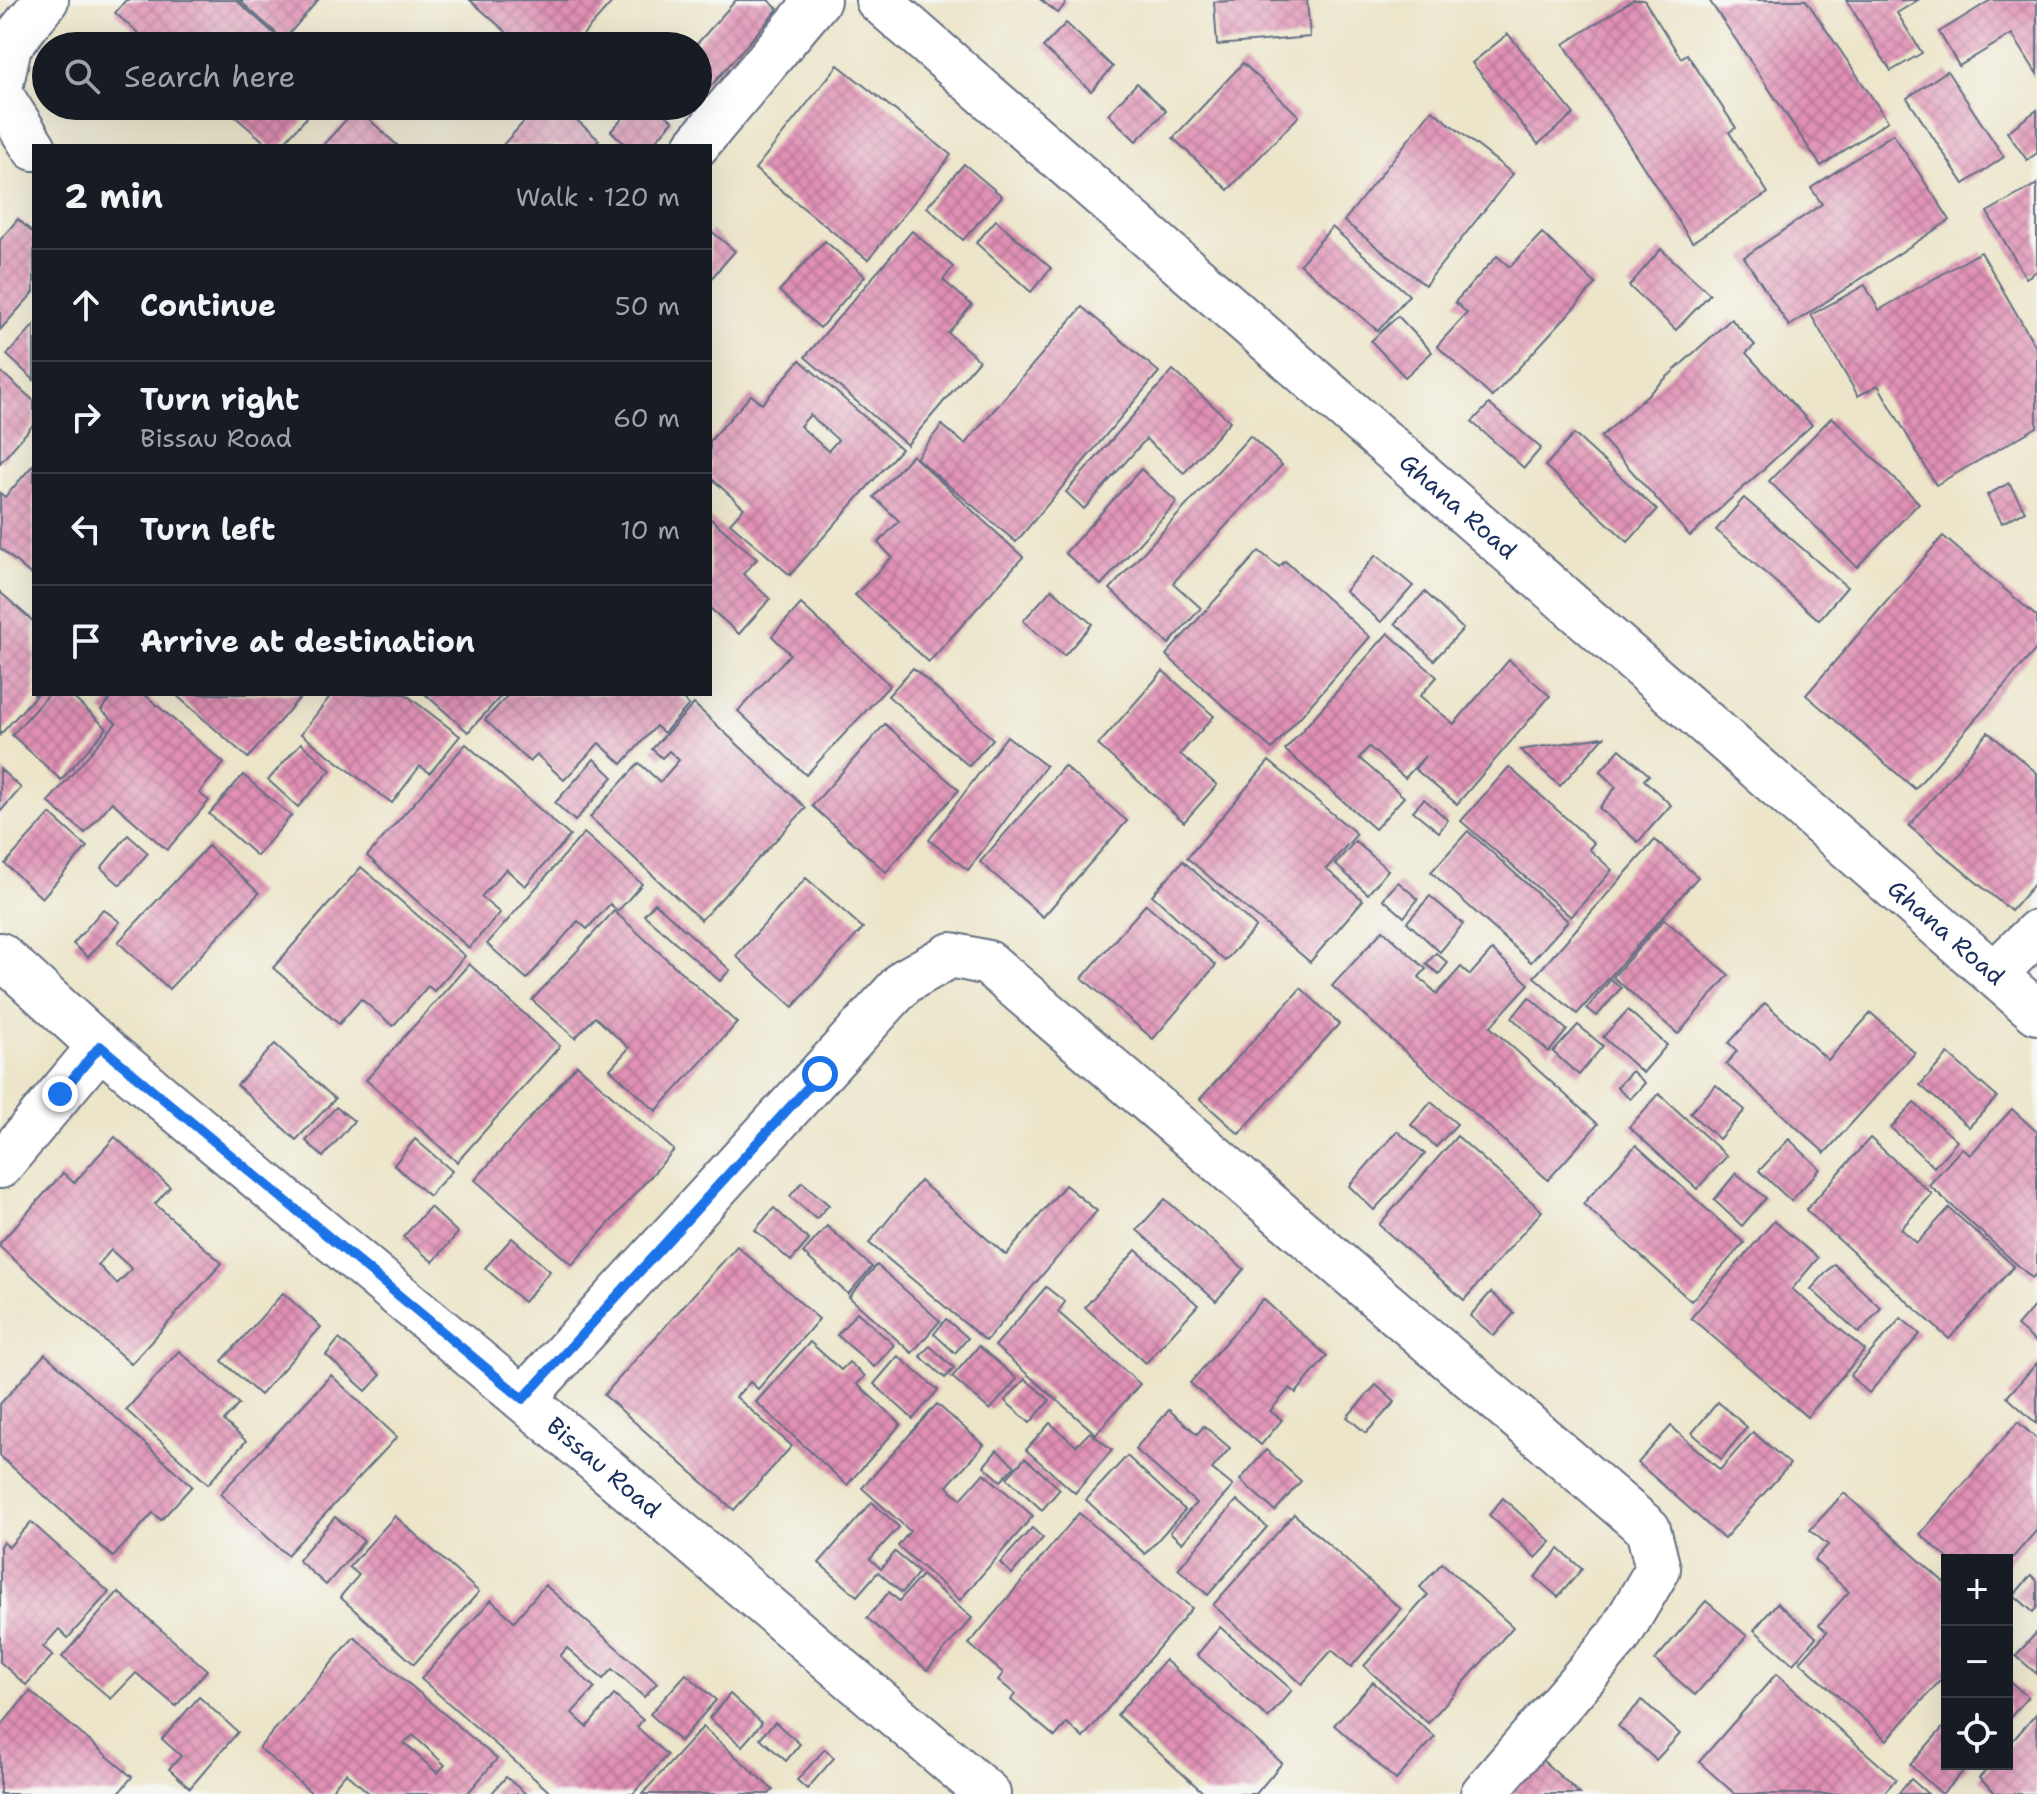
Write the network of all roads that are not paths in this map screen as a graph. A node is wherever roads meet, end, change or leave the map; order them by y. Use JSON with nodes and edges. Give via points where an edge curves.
{"nodes":[{"id":1,"x":46,"y":0,"type":"edge"},
{"id":2,"x":818,"y":0,"type":"edge"},
{"id":3,"x":878,"y":0,"type":"edge"},
{"id":4,"x":0,"y":91,"type":"edge"},
{"id":5,"x":698,"y":144,"type":"edge"},
{"id":6,"x":32,"y":145,"type":"edge"},
{"id":7,"x":2037,"y":932,"type":"edge"},
{"id":8,"x":0,"y":955,"type":"edge"},
{"id":9,"x":1994,"y":974,"type":"junction"},
{"id":10,"x":2037,"y":1012,"type":"edge"},
{"id":11,"x":100,"y":1046,"type":"junction"},
{"id":12,"x":0,"y":1166,"type":"edge"},
{"id":13,"x":523,"y":1399,"type":"junction"},
{"id":14,"x":988,"y":1794,"type":"edge"},
{"id":15,"x":1483,"y":1794,"type":"edge"}],
"edges":[{"from":1,"to":4,"type":"street","via":[[9,46]]},
{"from":2,"to":5,"type":"street"},
{"from":3,"to":9,"type":"street","name":"Ghana Road"},
{"from":4,"to":6,"type":"street"},
{"from":7,"to":9,"type":"street"},
{"from":8,"to":11,"type":"street","name":"Bissau Road"},
{"from":9,"to":10,"type":"street","name":"Ghana Road"},
{"from":11,"to":12,"type":"street"},
{"from":11,"to":13,"type":"street","name":"Bissau Road"},
{"from":13,"to":14,"type":"street","name":"Bissau Road"},
{"from":13,"to":15,"type":"street","via":[[905,981],[951,955],[988,963],[1648,1529],[1658,1569],[1618,1637]]}]}
